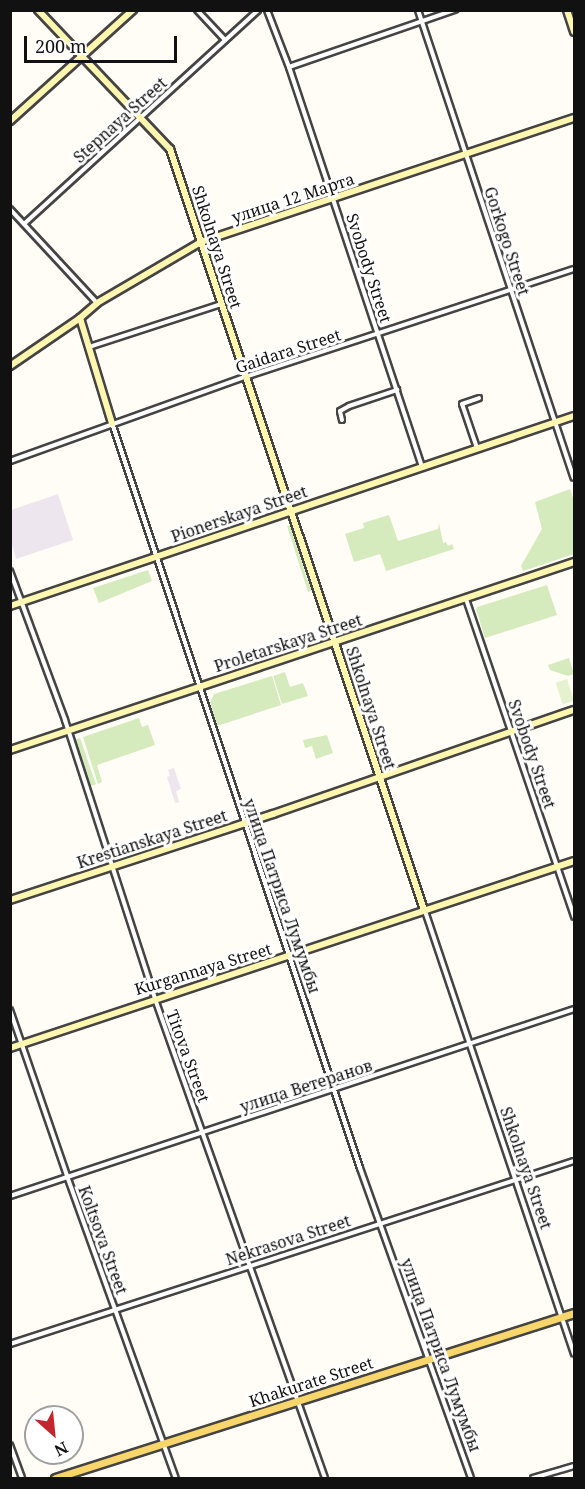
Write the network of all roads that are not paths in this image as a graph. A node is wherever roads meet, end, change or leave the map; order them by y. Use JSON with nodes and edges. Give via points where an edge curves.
{"nodes":[{"id":1,"x":38,"y":10,"type":"edge"},
{"id":2,"x":133,"y":10,"type":"edge"},
{"id":3,"x":197,"y":10,"type":"edge"},
{"id":4,"x":258,"y":10,"type":"edge"},
{"id":5,"x":267,"y":10,"type":"edge"},
{"id":6,"x":418,"y":10,"type":"edge"},
{"id":7,"x":455,"y":10,"type":"edge"},
{"id":8,"x":567,"y":10,"type":"edge"},
{"id":9,"x":422,"y":21,"type":"junction"},
{"id":10,"x":574,"y":32,"type":"edge"},
{"id":11,"x":225,"y":40,"type":"junction"},
{"id":12,"x":81,"y":58,"type":"junction"},
{"id":13,"x":289,"y":67,"type":"junction"},
{"id":14,"x":574,"y":118,"type":"edge"},
{"id":15,"x":139,"y":119,"type":"junction"},
{"id":16,"x":10,"y":121,"type":"edge"},
{"id":17,"x":466,"y":154,"type":"junction"},
{"id":18,"x":333,"y":198,"type":"junction"},
{"id":19,"x":10,"y":209,"type":"edge"},
{"id":20,"x":24,"y":224,"type":"junction"},
{"id":21,"x":201,"y":242,"type":"junction"},
{"id":22,"x":574,"y":269,"type":"edge"},
{"id":23,"x":512,"y":290,"type":"junction"},
{"id":24,"x":97,"y":303,"type":"junction"},
{"id":25,"x":222,"y":304,"type":"junction"},
{"id":26,"x":80,"y":318,"type":"junction"},
{"id":27,"x":378,"y":334,"type":"junction"},
{"id":28,"x":89,"y":347,"type":"junction"},
{"id":29,"x":10,"y":355,"type":"edge"},
{"id":30,"x":13,"y":363,"type":"edge"},
{"id":31,"x":245,"y":377,"type":"junction"},
{"id":32,"x":397,"y":390,"type":"junction"},
{"id":33,"x":479,"y":398,"type":"dead end"},
{"id":34,"x":574,"y":416,"type":"edge"},
{"id":35,"x":342,"y":420,"type":"dead end"},
{"id":36,"x":112,"y":423,"type":"junction"},
{"id":37,"x":555,"y":423,"type":"junction"},
{"id":38,"x":477,"y":448,"type":"junction"},
{"id":39,"x":10,"y":460,"type":"edge"},
{"id":40,"x":422,"y":466,"type":"junction"},
{"id":41,"x":574,"y":478,"type":"edge"},
{"id":42,"x":290,"y":511,"type":"junction"},
{"id":43,"x":155,"y":558,"type":"junction"},
{"id":44,"x":574,"y":562,"type":"edge"},
{"id":45,"x":10,"y":571,"type":"edge"},
{"id":46,"x":466,"y":599,"type":"junction"},
{"id":47,"x":22,"y":602,"type":"junction"},
{"id":48,"x":10,"y":606,"type":"edge"},
{"id":49,"x":335,"y":642,"type":"junction"},
{"id":50,"x":199,"y":687,"type":"junction"},
{"id":51,"x":574,"y":710,"type":"edge"},
{"id":52,"x":511,"y":730,"type":"junction"},
{"id":53,"x":69,"y":731,"type":"junction"},
{"id":54,"x":10,"y":750,"type":"edge"},
{"id":55,"x":379,"y":777,"type":"junction"},
{"id":56,"x":243,"y":823,"type":"junction"},
{"id":57,"x":574,"y":861,"type":"edge"},
{"id":58,"x":558,"y":866,"type":"junction"},
{"id":59,"x":112,"y":867,"type":"junction"},
{"id":60,"x":10,"y":900,"type":"edge"},
{"id":61,"x":424,"y":910,"type":"junction"},
{"id":62,"x":574,"y":917,"type":"edge"},
{"id":63,"x":290,"y":956,"type":"junction"},
{"id":64,"x":155,"y":999,"type":"junction"},
{"id":65,"x":574,"y":1009,"type":"edge"},
{"id":66,"x":10,"y":1010,"type":"edge"},
{"id":67,"x":22,"y":1044,"type":"junction"},
{"id":68,"x":470,"y":1044,"type":"junction"},
{"id":69,"x":10,"y":1048,"type":"edge"},
{"id":70,"x":334,"y":1089,"type":"junction"},
{"id":71,"x":202,"y":1132,"type":"junction"},
{"id":72,"x":574,"y":1161,"type":"edge"},
{"id":73,"x":67,"y":1176,"type":"junction"},
{"id":74,"x":515,"y":1178,"type":"junction"},
{"id":75,"x":10,"y":1196,"type":"edge"},
{"id":76,"x":379,"y":1222,"type":"junction"},
{"id":77,"x":249,"y":1266,"type":"junction"},
{"id":78,"x":116,"y":1310,"type":"junction"},
{"id":79,"x":574,"y":1313,"type":"edge"},
{"id":80,"x":562,"y":1316,"type":"junction"},
{"id":81,"x":10,"y":1344,"type":"edge"},
{"id":82,"x":574,"y":1354,"type":"edge"},
{"id":83,"x":429,"y":1358,"type":"junction"},
{"id":84,"x":298,"y":1401,"type":"junction"},
{"id":85,"x":164,"y":1443,"type":"junction"},
{"id":86,"x":10,"y":1445,"type":"edge"},
{"id":87,"x":574,"y":1466,"type":"edge"},
{"id":88,"x":22,"y":1479,"type":"edge"},
{"id":89,"x":56,"y":1479,"type":"edge"},
{"id":90,"x":176,"y":1479,"type":"edge"},
{"id":91,"x":325,"y":1479,"type":"edge"},
{"id":92,"x":471,"y":1479,"type":"edge"},
{"id":93,"x":533,"y":1479,"type":"edge"}],
"edges":[{"from":1,"to":12,"type":"street","name":"Shkolnaya Street"},
{"from":2,"to":12,"type":"street"},
{"from":3,"to":11,"type":"street"},
{"from":4,"to":11,"type":"street","name":"Stepnaya Street"},
{"from":5,"to":13,"type":"street","name":"Svobody Street"},
{"from":6,"to":9,"type":"street","name":"Gorkogo Street"},
{"from":7,"to":9,"type":"street"},
{"from":8,"to":10,"type":"street"},
{"from":9,"to":13,"type":"street"},
{"from":9,"to":17,"type":"street","name":"Gorkogo Street"},
{"from":11,"to":15,"type":"street","name":"Stepnaya Street"},
{"from":12,"to":15,"type":"street","name":"Shkolnaya Street"},
{"from":12,"to":16,"type":"street"},
{"from":13,"to":18,"type":"street","name":"Svobody Street"},
{"from":14,"to":17,"type":"street","name":"улица 12 Марта"},
{"from":15,"to":20,"type":"street","name":"Stepnaya Street"},
{"from":15,"to":21,"type":"street","name":"Shkolnaya Street","via":[[170,149]]},
{"from":17,"to":18,"type":"street","name":"улица 12 Марта"},
{"from":17,"to":23,"type":"street","name":"Gorkogo Street"},
{"from":18,"to":21,"type":"street","name":"улица 12 Марта"},
{"from":18,"to":27,"type":"street","name":"Svobody Street"},
{"from":19,"to":20,"type":"street"},
{"from":20,"to":24,"type":"street"},
{"from":21,"to":24,"type":"street","name":"улица 12 Марта"},
{"from":21,"to":25,"type":"street","name":"Shkolnaya Street"},
{"from":22,"to":23,"type":"street","name":"Gaidara Street"},
{"from":23,"to":27,"type":"street","name":"Gaidara Street"},
{"from":23,"to":37,"type":"street","name":"Gorkogo Street"},
{"from":24,"to":26,"type":"street","name":"улица 12 Марта"},
{"from":25,"to":28,"type":"street"},
{"from":25,"to":31,"type":"street","name":"Shkolnaya Street"},
{"from":26,"to":28,"type":"street","name":"улица Патриса Лумумбы"},
{"from":26,"to":30,"type":"street","name":"улица 12 Марта"},
{"from":27,"to":31,"type":"street","name":"Gaidara Street"},
{"from":27,"to":32,"type":"street","name":"Svobody Street"},
{"from":28,"to":36,"type":"street","name":"улица Патриса Лумумбы"},
{"from":29,"to":30,"type":"street"},
{"from":31,"to":36,"type":"street","name":"Gaidara Street"},
{"from":31,"to":42,"type":"street","name":"Shkolnaya Street"},
{"from":32,"to":35,"type":"street","via":[[349,406],[340,411]]},
{"from":32,"to":40,"type":"street","name":"Svobody Street"},
{"from":33,"to":38,"type":"street","via":[[462,404]]},
{"from":34,"to":37,"type":"street","name":"Pionerskaya Street"},
{"from":36,"to":39,"type":"street","name":"Gaidara Street"},
{"from":36,"to":43,"type":"street","name":"улица Патриса Лумумбы"},
{"from":37,"to":38,"type":"street","name":"Pionerskaya Street"},
{"from":37,"to":41,"type":"street","name":"Gorkogo Street"},
{"from":38,"to":40,"type":"street","name":"Pionerskaya Street"},
{"from":40,"to":42,"type":"street","name":"Pionerskaya Street"},
{"from":42,"to":43,"type":"street","name":"Pionerskaya Street"},
{"from":42,"to":49,"type":"street","name":"Shkolnaya Street"},
{"from":43,"to":47,"type":"street","name":"Pionerskaya Street"},
{"from":43,"to":50,"type":"street","name":"улица Патриса Лумумбы"},
{"from":44,"to":46,"type":"street","name":"Proletarskaya Street"},
{"from":45,"to":47,"type":"street","name":"Titova Street"},
{"from":46,"to":49,"type":"street","name":"Proletarskaya Street"},
{"from":46,"to":52,"type":"street","name":"Svobody Street"},
{"from":47,"to":48,"type":"street","name":"Pionerskaya Street"},
{"from":47,"to":53,"type":"street","name":"Titova Street"},
{"from":49,"to":50,"type":"street","name":"Proletarskaya Street"},
{"from":49,"to":55,"type":"street","name":"Shkolnaya Street"},
{"from":50,"to":53,"type":"street","name":"Proletarskaya Street"},
{"from":50,"to":56,"type":"street","name":"улица Патриса Лумумбы"},
{"from":51,"to":52,"type":"street","name":"Krestianskaya Street"},
{"from":52,"to":55,"type":"street","name":"Krestianskaya Street"},
{"from":52,"to":58,"type":"street","name":"Svobody Street"},
{"from":53,"to":54,"type":"street","name":"Proletarskaya Street"},
{"from":53,"to":59,"type":"street","name":"Titova Street"},
{"from":55,"to":56,"type":"street","name":"Krestianskaya Street"},
{"from":55,"to":61,"type":"street","name":"Shkolnaya Street"},
{"from":56,"to":59,"type":"street","name":"Krestianskaya Street"},
{"from":56,"to":63,"type":"street","name":"улица Патриса Лумумбы"},
{"from":57,"to":58,"type":"street","name":"Kurgannaya Street"},
{"from":58,"to":61,"type":"street","name":"Kurgannaya Street"},
{"from":58,"to":62,"type":"street","name":"Svobody Street"},
{"from":59,"to":60,"type":"street","name":"Krestianskaya Street"},
{"from":59,"to":64,"type":"street","name":"Titova Street"},
{"from":61,"to":63,"type":"street","name":"Kurgannaya Street"},
{"from":61,"to":68,"type":"street","name":"Shkolnaya Street"},
{"from":63,"to":64,"type":"street","name":"Kurgannaya Street"},
{"from":63,"to":70,"type":"street","name":"улица Патриса Лумумбы"},
{"from":64,"to":67,"type":"street","name":"Kurgannaya Street"},
{"from":64,"to":71,"type":"street","name":"Titova Street"},
{"from":65,"to":68,"type":"street","name":"улица Ветеранов"},
{"from":66,"to":67,"type":"street","name":"Koltsova Street"},
{"from":67,"to":69,"type":"street","name":"Kurgannaya Street"},
{"from":67,"to":73,"type":"street","name":"Koltsova Street"},
{"from":68,"to":70,"type":"street","name":"улица Ветеранов"},
{"from":68,"to":74,"type":"street","name":"Shkolnaya Street"},
{"from":70,"to":71,"type":"street","name":"улица Ветеранов"},
{"from":70,"to":76,"type":"street","name":"улица Патриса Лумумбы"},
{"from":71,"to":73,"type":"street","name":"улица Ветеранов"},
{"from":71,"to":77,"type":"street","name":"Titova Street"},
{"from":72,"to":74,"type":"street","name":"Nekrasova Street"},
{"from":73,"to":75,"type":"street","name":"улица Ветеранов"},
{"from":73,"to":78,"type":"street","name":"Koltsova Street"},
{"from":74,"to":76,"type":"street","name":"Nekrasova Street"},
{"from":74,"to":80,"type":"street","name":"Shkolnaya Street"},
{"from":76,"to":77,"type":"street","name":"Nekrasova Street"},
{"from":76,"to":83,"type":"street","name":"улица Патриса Лумумбы"},
{"from":77,"to":78,"type":"street","name":"Nekrasova Street"},
{"from":77,"to":84,"type":"street","name":"Titova Street"},
{"from":78,"to":81,"type":"street","name":"Nekrasova Street"},
{"from":78,"to":85,"type":"street","name":"Koltsova Street"},
{"from":79,"to":80,"type":"main road","name":"Khakurate Street"},
{"from":80,"to":82,"type":"street","name":"Shkolnaya Street"},
{"from":80,"to":83,"type":"main road","name":"Khakurate Street"},
{"from":83,"to":84,"type":"main road","name":"Khakurate Street"},
{"from":83,"to":92,"type":"street","name":"улица Патриса Лумумбы"},
{"from":84,"to":85,"type":"main road","name":"Khakurate Street"},
{"from":84,"to":91,"type":"street","name":"Titova Street"},
{"from":85,"to":89,"type":"main road","name":"Khakurate Street"},
{"from":85,"to":90,"type":"street","name":"Koltsova Street"},
{"from":86,"to":88,"type":"street"},
{"from":87,"to":93,"type":"street"}]}
